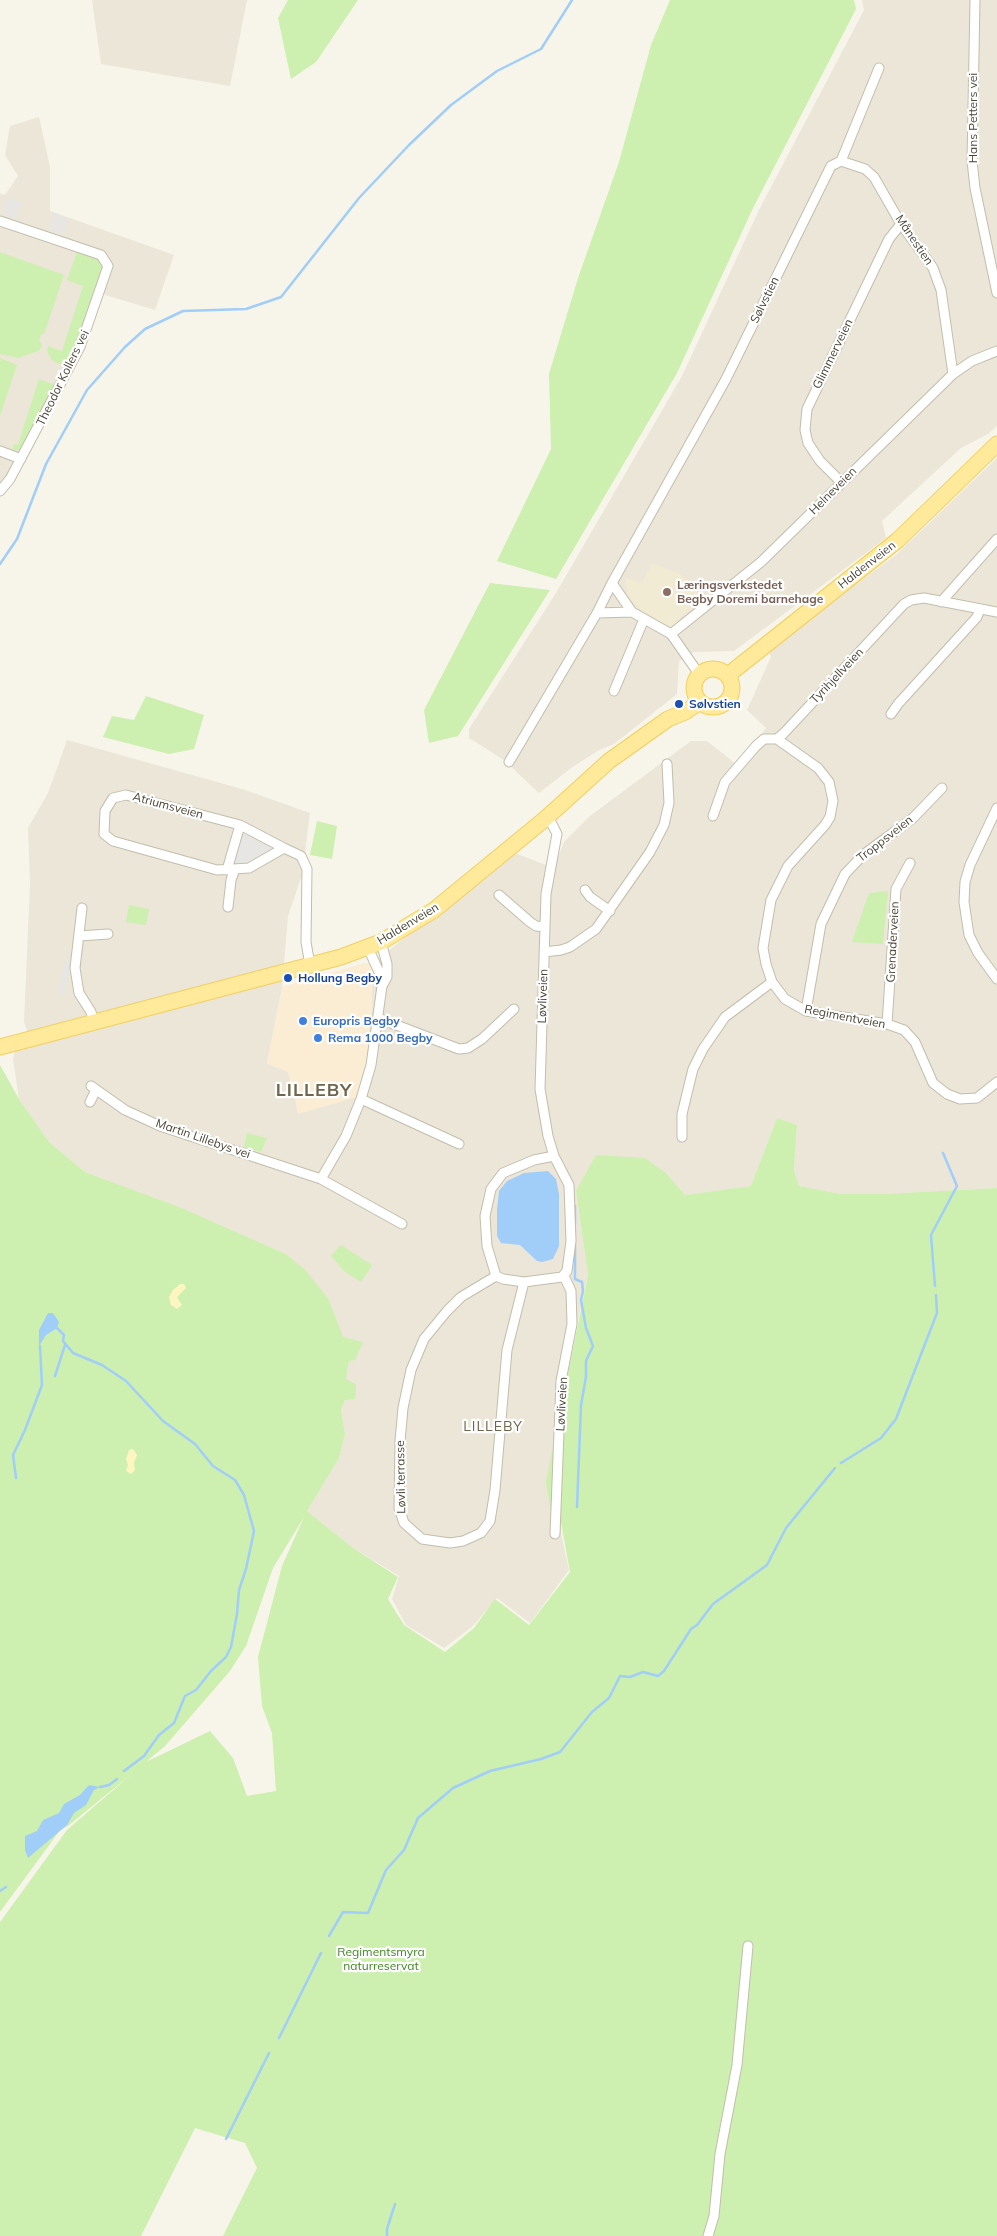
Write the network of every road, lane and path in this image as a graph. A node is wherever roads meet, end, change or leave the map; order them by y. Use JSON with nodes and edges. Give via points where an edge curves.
{"nodes":[{"id":1,"x":975,"y":0,"type":"edge"},
{"id":2,"x":879,"y":68,"type":"dead end"},
{"id":3,"x":841,"y":160,"type":"junction"},
{"id":4,"x":0,"y":221,"type":"edge"},
{"id":5,"x":901,"y":224,"type":"junction"},
{"id":6,"x":997,"y":293,"type":"edge"},
{"id":7,"x":997,"y":351,"type":"edge"},
{"id":8,"x":953,"y":374,"type":"junction"},
{"id":9,"x":997,"y":444,"type":"edge"},
{"id":10,"x":0,"y":451,"type":"edge"},
{"id":11,"x":21,"y":459,"type":"junction"},
{"id":12,"x":841,"y":482,"type":"junction"},
{"id":13,"x":0,"y":491,"type":"edge"},
{"id":14,"x":997,"y":539,"type":"edge"},
{"id":15,"x":612,"y":583,"type":"junction"},
{"id":16,"x":941,"y":602,"type":"junction"},
{"id":17,"x":980,"y":610,"type":"junction"},
{"id":18,"x":632,"y":612,"type":"junction"},
{"id":19,"x":997,"y":612,"type":"edge"},
{"id":20,"x":597,"y":613,"type":"junction"},
{"id":21,"x":644,"y":619,"type":"junction"},
{"id":22,"x":671,"y":634,"type":"junction"},
{"id":23,"x":699,"y":674,"type":"junction"},
{"id":24,"x":728,"y":675,"type":"junction"},
{"id":25,"x":614,"y":691,"type":"dead end"},
{"id":26,"x":700,"y":702,"type":"junction"},
{"id":27,"x":891,"y":714,"type":"dead end"},
{"id":28,"x":777,"y":738,"type":"junction"},
{"id":29,"x":509,"y":762,"type":"dead end"},
{"id":30,"x":666,"y":764,"type":"dead end"},
{"id":31,"x":942,"y":788,"type":"dead end"},
{"id":32,"x":997,"y":808,"type":"edge"},
{"id":33,"x":713,"y":816,"type":"dead end"},
{"id":34,"x":546,"y":819,"type":"junction"},
{"id":35,"x":240,"y":825,"type":"junction"},
{"id":36,"x":284,"y":848,"type":"junction"},
{"id":37,"x":910,"y":863,"type":"dead end"},
{"id":38,"x":231,"y":870,"type":"junction"},
{"id":39,"x":585,"y":890,"type":"dead end"},
{"id":40,"x":500,"y":895,"type":"dead end"},
{"id":41,"x":228,"y":907,"type":"dead end"},
{"id":42,"x":82,"y":908,"type":"dead end"},
{"id":43,"x":610,"y":911,"type":"junction"},
{"id":44,"x":545,"y":927,"type":"junction"},
{"id":45,"x":108,"y":934,"type":"dead end"},
{"id":46,"x":78,"y":936,"type":"junction"},
{"id":47,"x":374,"y":945,"type":"junction"},
{"id":48,"x":544,"y":952,"type":"junction"},
{"id":49,"x":310,"y":965,"type":"junction"},
{"id":50,"x":997,"y":979,"type":"edge"},
{"id":51,"x":772,"y":982,"type":"junction"},
{"id":52,"x":382,"y":986,"type":"junction"},
{"id":53,"x":514,"y":1009,"type":"dead end"},
{"id":54,"x":806,"y":1011,"type":"junction"},
{"id":55,"x":378,"y":1018,"type":"junction"},
{"id":56,"x":94,"y":1022,"type":"junction"},
{"id":57,"x":887,"y":1024,"type":"junction"},
{"id":58,"x":0,"y":1047,"type":"edge"},
{"id":59,"x":997,"y":1082,"type":"edge"},
{"id":60,"x":361,"y":1099,"type":"junction"},
{"id":61,"x":90,"y":1102,"type":"dead end"},
{"id":62,"x":682,"y":1137,"type":"dead end"},
{"id":63,"x":459,"y":1144,"type":"dead end"},
{"id":64,"x":554,"y":1156,"type":"junction"},
{"id":65,"x":321,"y":1179,"type":"junction"},
{"id":66,"x":402,"y":1224,"type":"dead end"},
{"id":67,"x":496,"y":1276,"type":"junction"},
{"id":68,"x":564,"y":1276,"type":"junction"},
{"id":69,"x":524,"y":1282,"type":"junction"},
{"id":70,"x":555,"y":1534,"type":"dead end"},
{"id":71,"x":748,"y":1946,"type":"dead end"},
{"id":72,"x":708,"y":2236,"type":"edge"}],
"edges":[{"from":1,"to":6,"type":"street","name":"Hans Petters vei","via":[[972,161]]},
{"from":2,"to":3,"type":"street","name":"Sølvstien"},
{"from":3,"to":5,"type":"street","name":"Månestien","via":[[866,169],[874,177]]},
{"from":3,"to":15,"type":"street","name":"Sølvstien","via":[[831,166],[726,379]]},
{"from":4,"to":11,"type":"street","name":"Theodor Kollers vei","via":[[102,256],[108,266],[80,347]]},
{"from":5,"to":8,"type":"street","name":"Månestien","via":[[933,268],[941,290]]},
{"from":5,"to":12,"type":"street","name":"Glimmerveien","via":[[889,240],[807,409],[805,430],[808,443]]},
{"from":7,"to":8,"type":"street","name":"Helneveien","via":[[972,361]]},
{"from":8,"to":12,"type":"street","name":"Helneveien"},
{"from":9,"to":24,"type":"main road","name":"Haldenveien","via":[[898,540]]},
{"from":10,"to":11,"type":"street"},
{"from":11,"to":13,"type":"street","name":"Theodor Kollers vei"},
{"from":12,"to":22,"type":"street","name":"Helneveien","via":[[761,562]]},
{"from":14,"to":16,"type":"street"},
{"from":15,"to":18,"type":"street"},
{"from":15,"to":20,"type":"street","name":"Sølvstien"},
{"from":16,"to":17,"type":"street","name":"Tyrihjellveien"},
{"from":16,"to":28,"type":"street","name":"Tyrihjellveien","via":[[917,598],[904,604]]},
{"from":17,"to":19,"type":"street","name":"Tyrihjellveien"},
{"from":17,"to":27,"type":"street"},
{"from":18,"to":20,"type":"street"},
{"from":18,"to":21,"type":"street"},
{"from":20,"to":29,"type":"street","name":"Sølvstien"},
{"from":21,"to":22,"type":"street"},
{"from":21,"to":25,"type":"street"},
{"from":22,"to":23,"type":"street"},
{"from":23,"to":24,"type":"main road","via":[[711,668]]},
{"from":23,"to":26,"type":"main road","via":[[693,688]]},
{"from":24,"to":26,"type":"main road","via":[[733,688],[728,700],[715,707]]},
{"from":26,"to":34,"type":"main road","name":"Haldenveien","via":[[668,719],[610,761]]},
{"from":28,"to":33,"type":"street","name":"Tyrihjellveien","via":[[761,741],[731,774],[721,790]]},
{"from":28,"to":51,"type":"street","name":"Regimentveien","via":[[818,768],[829,782],[833,801],[825,825],[788,866],[771,900],[763,948]]},
{"from":30,"to":43,"type":"street","name":"Løvliveien","via":[[669,803],[664,825],[650,852]]},
{"from":31,"to":54,"type":"street","name":"Troppsveien","via":[[913,818],[863,855],[845,874],[821,924]]},
{"from":32,"to":50,"type":"street","via":[[970,865],[964,902],[969,935]]},
{"from":34,"to":44,"type":"street","name":"Løvliveien","via":[[556,834],[548,879]]},
{"from":34,"to":47,"type":"main road","name":"Haldenveien","via":[[434,910]]},
{"from":35,"to":36,"type":"street","name":"Atriumsveien"},
{"from":35,"to":38,"type":"street"},
{"from":35,"to":38,"type":"street","name":"Atriumsveien","via":[[126,795],[113,798],[105,811],[104,834],[113,842],[216,870]]},
{"from":36,"to":38,"type":"street","name":"Atriumsveien","via":[[249,868]]},
{"from":36,"to":49,"type":"street","name":"Atriumsveien","via":[[301,856],[307,869],[306,942]]},
{"from":37,"to":57,"type":"street","name":"Grenaderveien","via":[[896,889]]},
{"from":38,"to":41,"type":"street"},
{"from":39,"to":43,"type":"street"},
{"from":40,"to":44,"type":"street","via":[[530,922]]},
{"from":42,"to":46,"type":"street"},
{"from":43,"to":48,"type":"street","name":"Løvliveien","via":[[582,941],[562,950]]},
{"from":44,"to":48,"type":"street","name":"Løvliveien"},
{"from":45,"to":46,"type":"street"},
{"from":46,"to":56,"type":"street","via":[[75,968],[79,993]]},
{"from":47,"to":49,"type":"main road","name":"Haldenveien"},
{"from":47,"to":52,"type":"street"},
{"from":47,"to":52,"type":"street","via":[[388,964]]},
{"from":48,"to":64,"type":"street","name":"Løvliveien","via":[[540,1089]]},
{"from":49,"to":56,"type":"main road","name":"Haldenveien"},
{"from":51,"to":54,"type":"street","name":"Regimentveien","via":[[785,999]]},
{"from":51,"to":62,"type":"street","via":[[725,1017],[703,1050],[693,1069],[682,1114]]},
{"from":52,"to":55,"type":"street"},
{"from":53,"to":55,"type":"street","via":[[482,1039],[468,1048],[459,1049]]},
{"from":54,"to":57,"type":"street","name":"Regimentveien"},
{"from":55,"to":60,"type":"street","via":[[371,1065]]},
{"from":56,"to":58,"type":"main road","name":"Haldenveien"},
{"from":57,"to":59,"type":"street","name":"Regimentveien","via":[[909,1035],[920,1050],[933,1083],[947,1094],[960,1099],[977,1098]]},
{"from":60,"to":63,"type":"street"},
{"from":60,"to":65,"type":"street","via":[[346,1136]]},
{"from":61,"to":65,"type":"street","name":"Martin Lillebys vei","via":[[94,1088],[125,1110],[160,1126]]},
{"from":64,"to":67,"type":"street","via":[[534,1160],[503,1173],[491,1189],[485,1216],[487,1246]]},
{"from":64,"to":68,"type":"street","name":"Løvliveien","via":[[569,1185],[571,1241]]},
{"from":65,"to":66,"type":"street","name":"Martin Lillebys vei"},
{"from":67,"to":69,"type":"street","via":[[507,1281]]},
{"from":67,"to":69,"type":"street","name":"Løvli terrasse","via":[[461,1297],[447,1311],[424,1339],[411,1370],[400,1441],[400,1508],[404,1523],[422,1539],[450,1543],[463,1541],[482,1533],[490,1521],[507,1350]]},
{"from":68,"to":69,"type":"street","via":[[555,1280]]},
{"from":68,"to":70,"type":"street","name":"Løvliveien","via":[[571,1291],[572,1324],[561,1381]]},
{"from":71,"to":72,"type":"street","via":[[736,2065],[720,2154],[714,2216]]}]}
